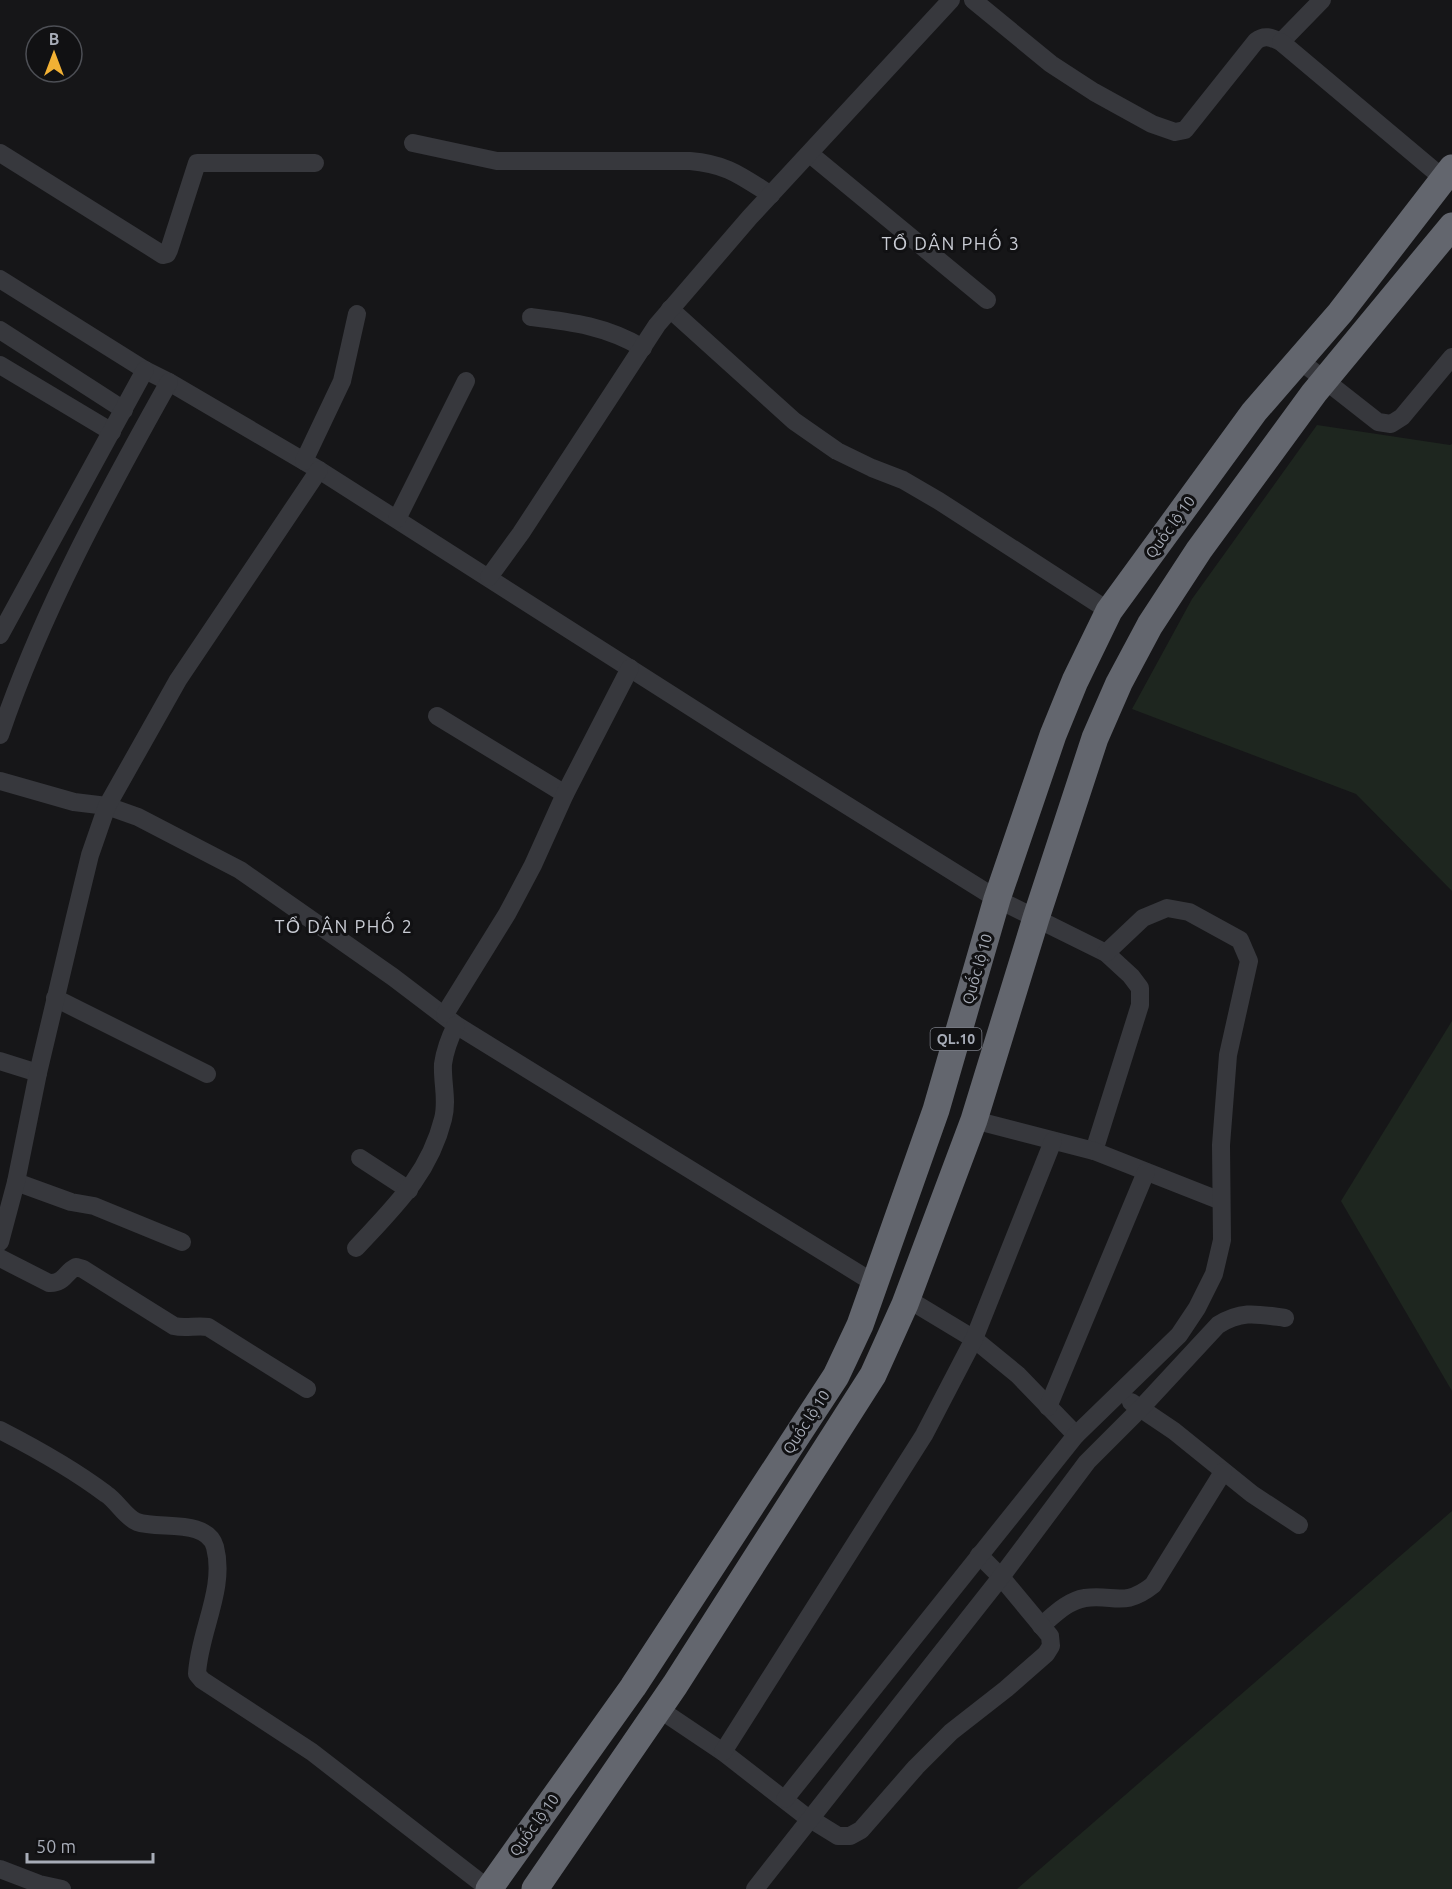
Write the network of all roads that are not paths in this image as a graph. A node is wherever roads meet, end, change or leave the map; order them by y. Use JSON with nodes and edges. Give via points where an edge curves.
{"nodes":[{"id":1,"x":973,"y":0,"type":"edge"},
{"id":2,"x":1322,"y":0,"type":"edge"},
{"id":3,"x":946,"y":2,"type":"edge"},
{"id":4,"x":1281,"y":42,"type":"junction"},
{"id":5,"x":414,"y":143,"type":"dead end"},
{"id":6,"x":0,"y":153,"type":"edge"},
{"id":7,"x":810,"y":154,"type":"junction"},
{"id":8,"x":315,"y":163,"type":"dead end"},
{"id":9,"x":1441,"y":182,"type":"edge"},
{"id":10,"x":771,"y":195,"type":"junction"},
{"id":11,"x":1452,"y":212,"type":"edge"},
{"id":12,"x":1452,"y":226,"type":"edge"},
{"id":13,"x":1,"y":280,"type":"edge"},
{"id":14,"x":987,"y":300,"type":"dead end"},
{"id":15,"x":670,"y":309,"type":"junction"},
{"id":16,"x":357,"y":314,"type":"dead end"},
{"id":17,"x":531,"y":317,"type":"dead end"},
{"id":18,"x":0,"y":330,"type":"edge"},
{"id":19,"x":643,"y":348,"type":"junction"},
{"id":20,"x":1452,"y":357,"type":"edge"},
{"id":21,"x":1299,"y":360,"type":"junction"},
{"id":22,"x":0,"y":365,"type":"edge"},
{"id":23,"x":144,"y":370,"type":"junction"},
{"id":24,"x":1324,"y":380,"type":"junction"},
{"id":25,"x":466,"y":381,"type":"dead end"},
{"id":26,"x":169,"y":382,"type":"junction"},
{"id":27,"x":124,"y":410,"type":"junction"},
{"id":28,"x":112,"y":432,"type":"junction"},
{"id":29,"x":312,"y":465,"type":"junction"},
{"id":30,"x":397,"y":519,"type":"junction"},
{"id":31,"x":489,"y":577,"type":"junction"},
{"id":32,"x":1110,"y":611,"type":"junction"},
{"id":33,"x":0,"y":635,"type":"edge"},
{"id":34,"x":630,"y":668,"type":"junction"},
{"id":35,"x":437,"y":716,"type":"dead end"},
{"id":36,"x":0,"y":735,"type":"edge"},
{"id":37,"x":0,"y":781,"type":"edge"},
{"id":38,"x":565,"y":794,"type":"junction"},
{"id":39,"x":107,"y":806,"type":"junction"},
{"id":40,"x":997,"y":899,"type":"junction"},
{"id":41,"x":1036,"y":918,"type":"junction"},
{"id":42,"x":1106,"y":953,"type":"junction"},
{"id":43,"x":55,"y":998,"type":"junction"},
{"id":44,"x":451,"y":1019,"type":"junction"},
{"id":45,"x":0,"y":1061,"type":"edge"},
{"id":46,"x":38,"y":1073,"type":"junction"},
{"id":47,"x":207,"y":1074,"type":"dead end"},
{"id":48,"x":974,"y":1120,"type":"junction"},
{"id":49,"x":1053,"y":1141,"type":"junction"},
{"id":50,"x":1094,"y":1151,"type":"junction"},
{"id":51,"x":360,"y":1158,"type":"dead end"},
{"id":52,"x":1146,"y":1172,"type":"junction"},
{"id":53,"x":15,"y":1182,"type":"junction"},
{"id":54,"x":409,"y":1190,"type":"junction"},
{"id":55,"x":1221,"y":1201,"type":"junction"},
{"id":56,"x":0,"y":1242,"type":"edge"},
{"id":57,"x":182,"y":1242,"type":"dead end"},
{"id":58,"x":356,"y":1248,"type":"dead end"},
{"id":59,"x":0,"y":1258,"type":"edge"},
{"id":60,"x":874,"y":1283,"type":"junction"},
{"id":61,"x":906,"y":1298,"type":"junction"},
{"id":62,"x":1285,"y":1318,"type":"dead end"},
{"id":63,"x":974,"y":1339,"type":"junction"},
{"id":64,"x":307,"y":1389,"type":"dead end"},
{"id":65,"x":1130,"y":1401,"type":"junction"},
{"id":66,"x":1048,"y":1407,"type":"junction"},
{"id":67,"x":0,"y":1430,"type":"edge"},
{"id":68,"x":1076,"y":1435,"type":"junction"},
{"id":69,"x":1223,"y":1472,"type":"junction"},
{"id":70,"x":1051,"y":1487,"type":"junction"},
{"id":71,"x":1299,"y":1525,"type":"dead end"},
{"id":72,"x":990,"y":1566,"type":"junction"},
{"id":73,"x":1041,"y":1626,"type":"junction"},
{"id":74,"x":659,"y":1709,"type":"junction"},
{"id":75,"x":723,"y":1752,"type":"junction"},
{"id":76,"x":798,"y":1809,"type":"junction"},
{"id":77,"x":0,"y":1869,"type":"edge"},
{"id":78,"x":62,"y":1889,"type":"edge"},
{"id":79,"x":489,"y":1889,"type":"edge"},
{"id":80,"x":535,"y":1889,"type":"edge"},
{"id":81,"x":755,"y":1889,"type":"edge"}],
"edges":[{"from":1,"to":4,"type":"street","via":[[1051,64],[1152,124],[1175,132],[1185,130],[1256,40],[1267,37]]},
{"from":2,"to":4,"type":"street"},
{"from":3,"to":7,"type":"street"},
{"from":4,"to":9,"type":"street"},
{"from":5,"to":10,"type":"street","via":[[497,161],[709,163],[726,168]]},
{"from":6,"to":8,"type":"street","via":[[163,255],[169,250],[197,163]]},
{"from":7,"to":10,"type":"street"},
{"from":7,"to":14,"type":"street"},
{"from":9,"to":11,"type":"highway"},
{"from":9,"to":21,"type":"highway","name":"Quốc lộ 10","number":"QL.10"},
{"from":10,"to":15,"type":"street"},
{"from":12,"to":24,"type":"highway","name":"Quốc lộ 10","number":"QL.10"},
{"from":13,"to":23,"type":"street"},
{"from":15,"to":19,"type":"street"},
{"from":15,"to":32,"type":"street","via":[[794,421],[828,445],[939,501]]},
{"from":16,"to":29,"type":"street","via":[[342,381]]},
{"from":17,"to":19,"type":"street","via":[[605,329]]},
{"from":18,"to":27,"type":"street"},
{"from":19,"to":31,"type":"street"},
{"from":20,"to":24,"type":"street","via":[[1402,417],[1391,423],[1378,422]]},
{"from":21,"to":24,"type":"street"},
{"from":21,"to":32,"type":"highway","name":"Quốc lộ 10","number":"QL.10","via":[[1254,412]]},
{"from":22,"to":28,"type":"street"},
{"from":23,"to":26,"type":"street"},
{"from":23,"to":27,"type":"street"},
{"from":24,"to":41,"type":"highway","name":"Quốc lộ 10","number":"QL.10","via":[[1199,550],[1150,625],[1095,738]]},
{"from":25,"to":30,"type":"street"},
{"from":26,"to":29,"type":"street"},
{"from":26,"to":36,"type":"street","via":[[62,581]]},
{"from":27,"to":28,"type":"street"},
{"from":28,"to":33,"type":"street"},
{"from":29,"to":30,"type":"street"},
{"from":29,"to":39,"type":"street","via":[[178,680]]},
{"from":30,"to":31,"type":"street"},
{"from":31,"to":34,"type":"street"},
{"from":32,"to":40,"type":"highway","name":"Quốc lộ 10","number":"QL.10","via":[[1053,735]]},
{"from":34,"to":38,"type":"street"},
{"from":34,"to":40,"type":"street"},
{"from":35,"to":38,"type":"street"},
{"from":37,"to":39,"type":"street","via":[[74,802]]},
{"from":38,"to":44,"type":"street","via":[[551,829]]},
{"from":39,"to":43,"type":"street","via":[[90,855]]},
{"from":39,"to":44,"type":"street","via":[[138,817],[240,870]]},
{"from":40,"to":41,"type":"street"},
{"from":40,"to":60,"type":"highway","name":"Quốc lộ 10","number":"QL.10","via":[[936,1110]]},
{"from":41,"to":42,"type":"street"},
{"from":41,"to":48,"type":"highway","name":"Quốc lộ 10","number":"QL.10"},
{"from":42,"to":50,"type":"street","via":[[1140,988],[1140,1005]]},
{"from":42,"to":55,"type":"street","via":[[1143,918],[1167,908],[1189,912],[1240,940],[1250,961],[1228,1055]]},
{"from":43,"to":46,"type":"street"},
{"from":43,"to":47,"type":"street"},
{"from":44,"to":54,"type":"street","via":[[443,1064],[443,1119],[426,1167]]},
{"from":44,"to":60,"type":"street"},
{"from":45,"to":46,"type":"street"},
{"from":46,"to":53,"type":"street"},
{"from":48,"to":49,"type":"street"},
{"from":48,"to":61,"type":"highway","name":"Quốc lộ 10","number":"QL.10"},
{"from":49,"to":50,"type":"street"},
{"from":49,"to":63,"type":"street"},
{"from":50,"to":52,"type":"street"},
{"from":51,"to":54,"type":"street"},
{"from":52,"to":55,"type":"street"},
{"from":52,"to":66,"type":"street"},
{"from":53,"to":56,"type":"street"},
{"from":53,"to":57,"type":"street","via":[[94,1206]]},
{"from":54,"to":58,"type":"street"},
{"from":55,"to":65,"type":"street","via":[[1222,1240],[1214,1274],[1197,1308]]},
{"from":59,"to":64,"type":"street","via":[[49,1283],[57,1284],[70,1269],[83,1269],[174,1326],[208,1327]]},
{"from":60,"to":79,"type":"highway","name":"Quốc lộ 10","number":"QL.10","via":[[836,1376],[633,1687]]},
{"from":61,"to":63,"type":"street"},
{"from":61,"to":74,"type":"highway","name":"Quốc lộ 10","number":"QL.10","via":[[873,1375]]},
{"from":62,"to":65,"type":"street","via":[[1252,1313],[1233,1316]]},
{"from":63,"to":66,"type":"street","via":[[1018,1375]]},
{"from":63,"to":75,"type":"street","via":[[924,1435]]},
{"from":65,"to":68,"type":"street"},
{"from":65,"to":69,"type":"street"},
{"from":65,"to":70,"type":"street","via":[[1087,1461]]},
{"from":66,"to":68,"type":"street"},
{"from":67,"to":79,"type":"street","via":[[66,1465],[110,1496],[136,1522],[208,1534],[215,1546],[217,1574],[196,1674],[312,1752]]},
{"from":68,"to":70,"type":"street"},
{"from":69,"to":71,"type":"street"},
{"from":69,"to":73,"type":"street","via":[[1153,1586],[1129,1599],[1085,1598],[1073,1602]]},
{"from":70,"to":72,"type":"street"},
{"from":70,"to":72,"type":"street"},
{"from":72,"to":73,"type":"street"},
{"from":72,"to":76,"type":"street"},
{"from":72,"to":76,"type":"street"},
{"from":73,"to":76,"type":"street","via":[[1050,1636],[1051,1646],[1046,1654],[951,1732],[861,1830],[850,1836],[838,1836]]},
{"from":74,"to":75,"type":"street"},
{"from":74,"to":80,"type":"highway","name":"Quốc lộ 10","number":"QL.10"},
{"from":75,"to":76,"type":"street"},
{"from":76,"to":81,"type":"street"},
{"from":77,"to":78,"type":"street"}]}
